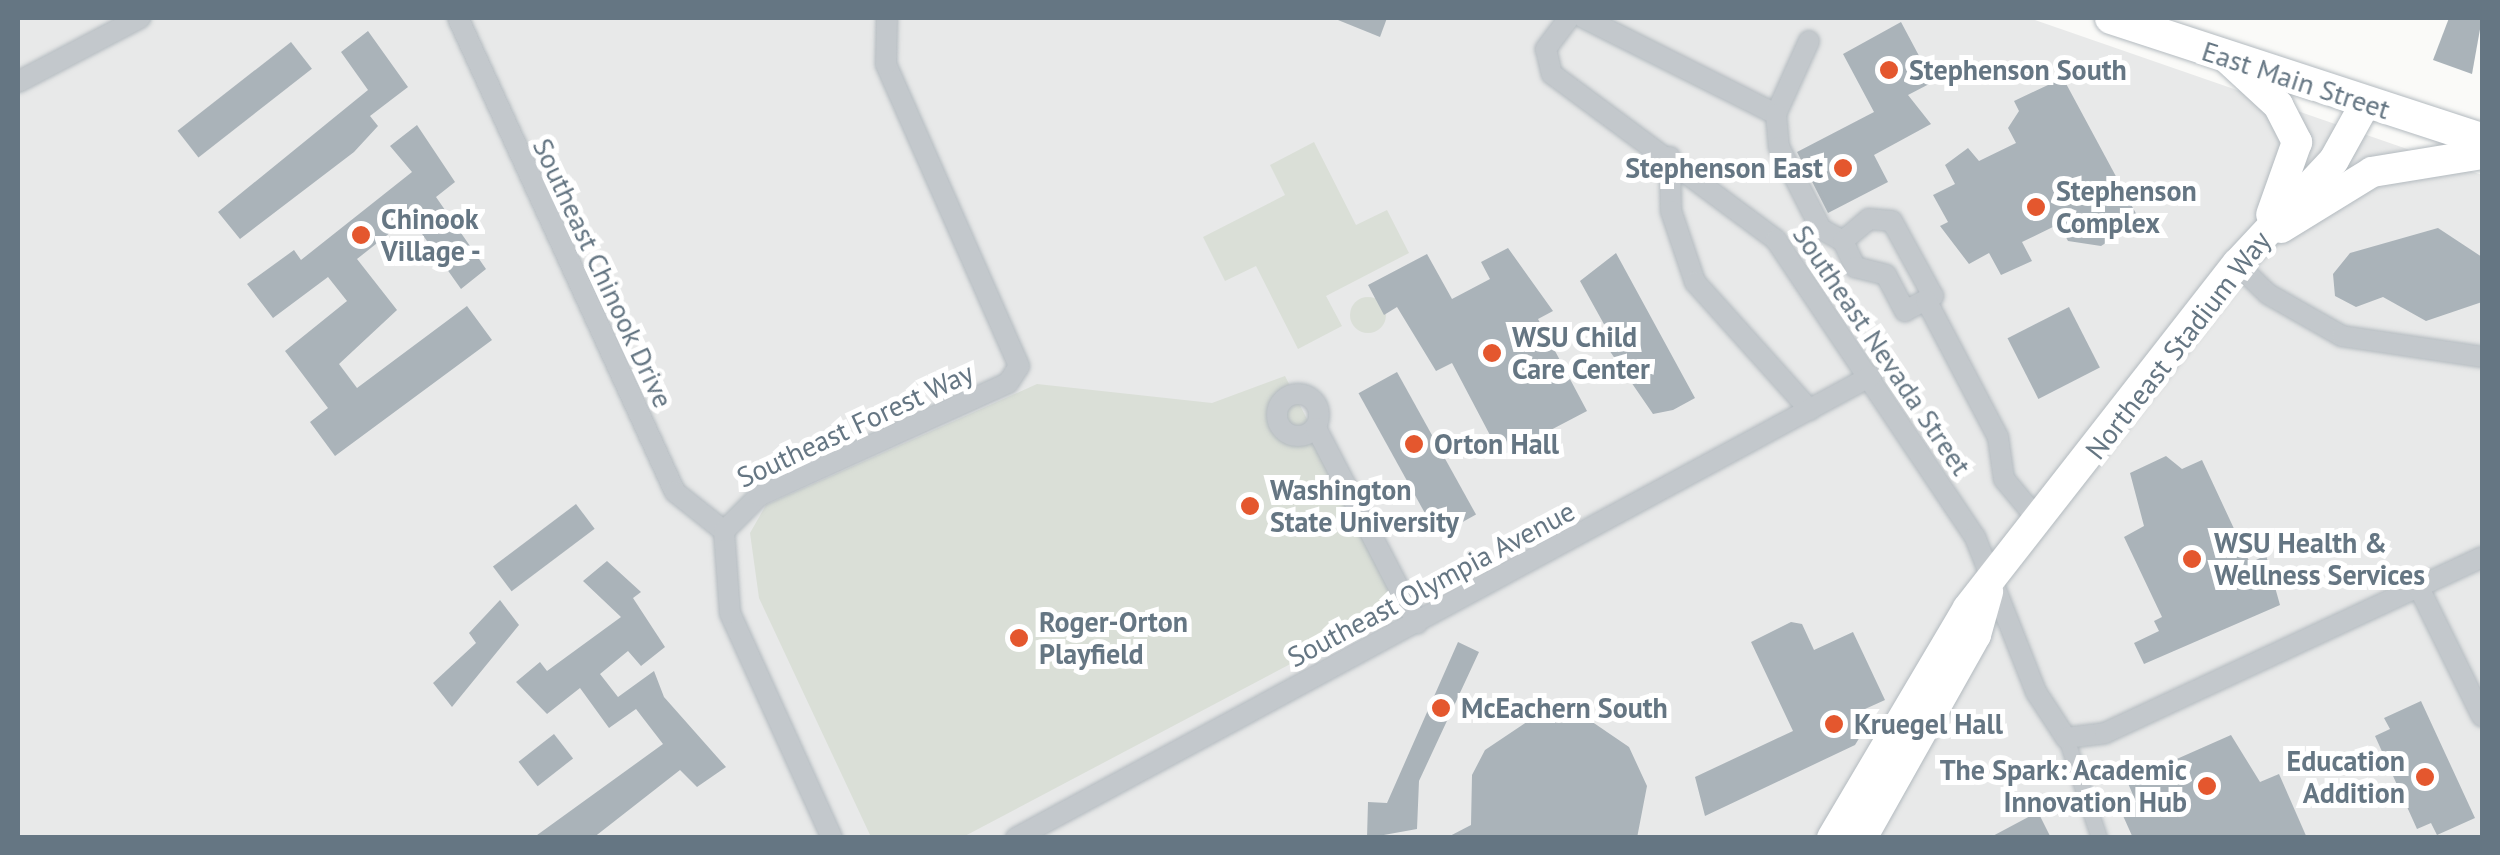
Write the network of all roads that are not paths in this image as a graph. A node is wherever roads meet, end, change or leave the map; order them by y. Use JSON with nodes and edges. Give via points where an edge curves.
{"nodes":[{"id":1,"x":140,"y":18,"type":"edge"},
{"id":2,"x":458,"y":18,"type":"edge"},
{"id":3,"x":887,"y":18,"type":"edge"},
{"id":4,"x":1569,"y":18,"type":"edge"},
{"id":5,"x":1584,"y":18,"type":"edge"},
{"id":6,"x":2110,"y":18,"type":"edge"},
{"id":7,"x":1809,"y":41,"type":"dead end"},
{"id":8,"x":2229,"y":60,"type":"junction"},
{"id":9,"x":18,"y":82,"type":"edge"},
{"id":10,"x":2365,"y":104,"type":"junction"},
{"id":11,"x":1776,"y":114,"type":"junction"},
{"id":12,"x":2482,"y":138,"type":"edge"},
{"id":13,"x":2482,"y":154,"type":"edge"},
{"id":14,"x":1670,"y":157,"type":"junction"},
{"id":15,"x":1704,"y":181,"type":"junction"},
{"id":16,"x":1670,"y":198,"type":"junction"},
{"id":17,"x":2260,"y":238,"type":"junction"},
{"id":18,"x":1843,"y":241,"type":"junction"},
{"id":19,"x":2238,"y":264,"type":"junction"},
{"id":20,"x":1926,"y":300,"type":"junction"},
{"id":21,"x":2482,"y":357,"type":"edge"},
{"id":22,"x":1871,"y":376,"type":"junction"},
{"id":23,"x":1810,"y":410,"type":"junction"},
{"id":24,"x":1316,"y":428,"type":"dead end"},
{"id":25,"x":2040,"y":522,"type":"junction"},
{"id":26,"x":724,"y":531,"type":"junction"},
{"id":27,"x":2482,"y":557,"type":"edge"},
{"id":28,"x":1990,"y":586,"type":"junction"},
{"id":29,"x":2420,"y":588,"type":"junction"},
{"id":30,"x":1418,"y":623,"type":"junction"},
{"id":31,"x":2482,"y":716,"type":"edge"},
{"id":32,"x":2066,"y":738,"type":"junction"},
{"id":33,"x":832,"y":838,"type":"edge"},
{"id":34,"x":1016,"y":838,"type":"edge"},
{"id":35,"x":1832,"y":838,"type":"edge"},
{"id":36,"x":1862,"y":838,"type":"edge"},
{"id":37,"x":2099,"y":838,"type":"edge"}],
"edges":[{"from":1,"to":9,"type":"street"},
{"from":2,"to":26,"type":"street","name":"Southeast Chinook Drive","via":[[675,492]]},
{"from":3,"to":26,"type":"street","name":"Southeast Forest Way","via":[[886,64],[1018,346],[1016,375],[759,496]]},
{"from":4,"to":14,"type":"street","name":"Southeast Nevada Street","via":[[1546,49],[1552,74]]},
{"from":5,"to":11,"type":"street"},
{"from":6,"to":8,"type":"main road","name":"East Main Street"},
{"from":7,"to":11,"type":"street"},
{"from":8,"to":10,"type":"main road","name":"East Main Street"},
{"from":8,"to":17,"type":"main road","via":[[2278,105],[2297,142]]},
{"from":10,"to":12,"type":"main road","name":"East Main Street"},
{"from":10,"to":17,"type":"main road","name":"Northeast Stadium Way","via":[[2334,160]]},
{"from":11,"to":18,"type":"street","via":[[1779,147],[1821,230]]},
{"from":13,"to":17,"type":"main road","via":[[2372,172]]},
{"from":14,"to":15,"type":"street","name":"Southeast Nevada Street"},
{"from":14,"to":16,"type":"street"},
{"from":15,"to":16,"type":"street","via":[[1683,181]]},
{"from":15,"to":22,"type":"street","name":"Southeast Nevada Street","via":[[1759,220]]},
{"from":16,"to":23,"type":"street","via":[[1695,282]]},
{"from":17,"to":19,"type":"main road","name":"Northeast Stadium Way"},
{"from":18,"to":20,"type":"street","via":[[1855,267],[1886,275],[1905,311]]},
{"from":18,"to":20,"type":"street","via":[[1870,219],[1892,221],[1933,296]]},
{"from":19,"to":21,"type":"street","via":[[2268,294],[2342,336]]},
{"from":19,"to":25,"type":"main road","name":"Northeast Stadium Way"},
{"from":20,"to":25,"type":"street","via":[[1998,437],[2004,479]]},
{"from":22,"to":23,"type":"street","name":"Southeast Olympia Avenue"},
{"from":22,"to":28,"type":"street","name":"Southeast Nevada Street","via":[[1975,537]]},
{"from":23,"to":30,"type":"street","name":"Southeast Olympia Avenue"},
{"from":24,"to":30,"type":"street"},
{"from":25,"to":28,"type":"main road","name":"Northeast Stadium Way"},
{"from":26,"to":33,"type":"street","via":[[730,613]]},
{"from":27,"to":29,"type":"street"},
{"from":28,"to":32,"type":"street","name":"Southeast Nevada Street","via":[[2051,724]]},
{"from":28,"to":35,"type":"main road","name":"Northeast Stadium Way","via":[[1954,627]]},
{"from":28,"to":36,"type":"main road","name":"Northeast Stadium Way","via":[[1976,635]]},
{"from":29,"to":31,"type":"street"},
{"from":29,"to":32,"type":"street","via":[[2105,733]]},
{"from":30,"to":34,"type":"street","name":"Southeast Olympia Avenue"},
{"from":32,"to":37,"type":"street"}]}
